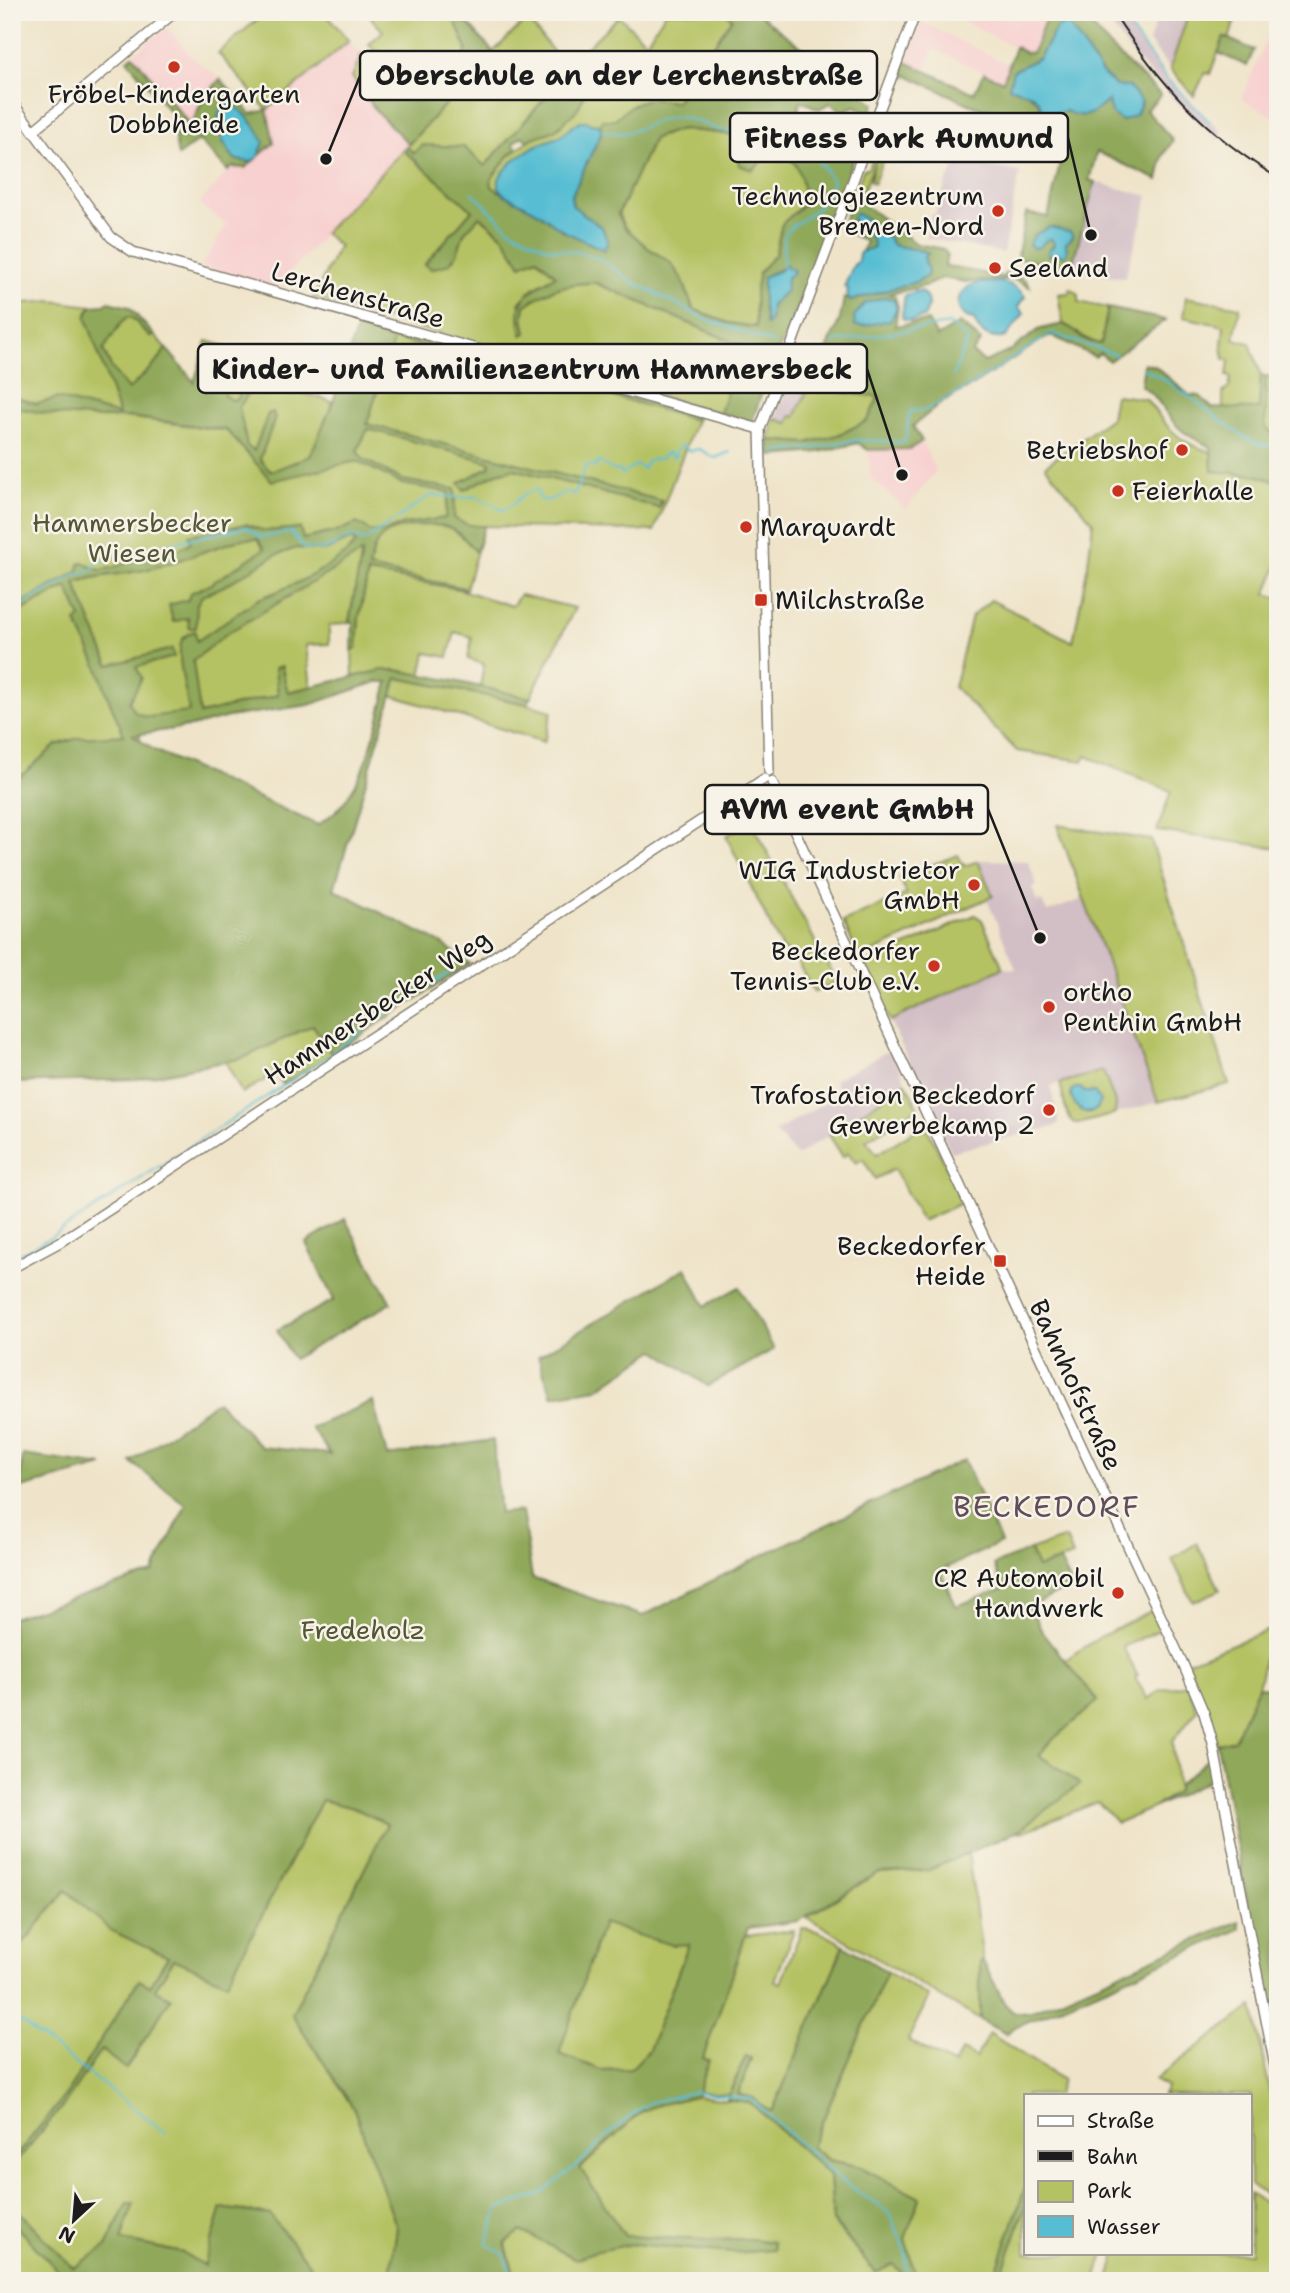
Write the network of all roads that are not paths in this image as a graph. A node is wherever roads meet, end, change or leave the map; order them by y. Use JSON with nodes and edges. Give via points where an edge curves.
{"nodes":[{"id":1,"x":175,"y":12,"type":"edge"},
{"id":2,"x":916,"y":12,"type":"edge"},
{"id":3,"x":12,"y":102,"type":"edge"},
{"id":4,"x":33,"y":131,"type":"junction"},
{"id":5,"x":760,"y":429,"type":"junction"},
{"id":6,"x":768,"y":777,"type":"junction"},
{"id":7,"x":12,"y":1268,"type":"edge"},
{"id":8,"x":1278,"y":2082,"type":"edge"}],
"edges":[{"from":1,"to":4,"type":"street"},
{"from":2,"to":5,"type":"street"},
{"from":3,"to":4,"type":"street","name":"Lerchenstraße"},
{"from":4,"to":5,"type":"street","name":"Lerchenstraße","via":[[111,236],[133,252]]},
{"from":5,"to":6,"type":"street"},
{"from":6,"to":7,"type":"street","name":"Hammersbecker Weg","via":[[60,1242]]},
{"from":6,"to":8,"type":"street","name":"Bahnhofstraße","via":[[1203,1713],[1213,1744]]}]}
